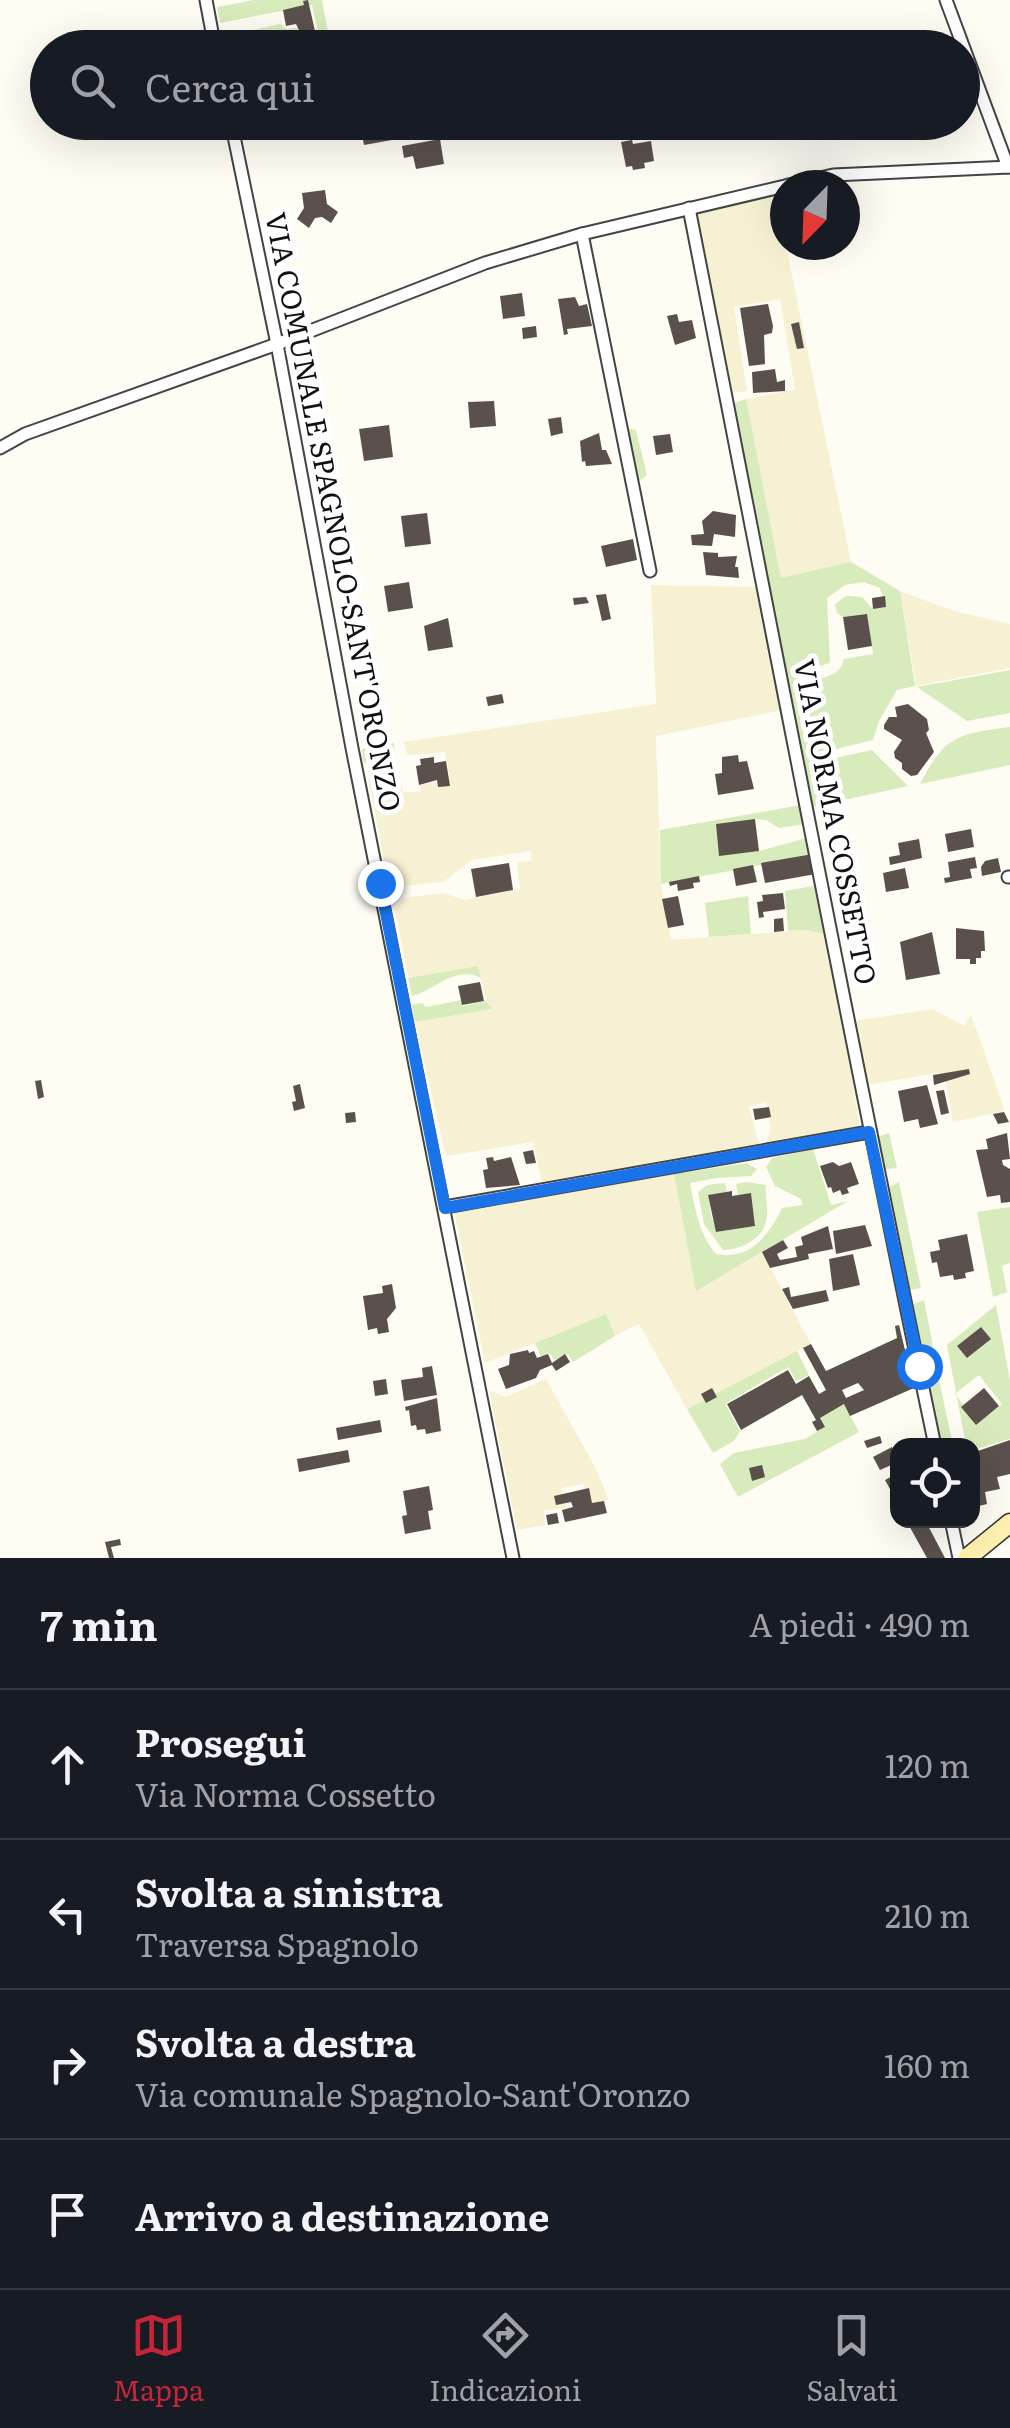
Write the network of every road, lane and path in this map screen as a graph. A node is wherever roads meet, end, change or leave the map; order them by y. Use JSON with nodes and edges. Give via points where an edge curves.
{"nodes":[{"id":1,"x":206,"y":0,"type":"edge"},
{"id":2,"x":946,"y":0,"type":"edge"},
{"id":3,"x":212,"y":30,"type":"edge"},
{"id":4,"x":957,"y":30,"type":"edge"},
{"id":5,"x":980,"y":90,"type":"edge"},
{"id":6,"x":235,"y":140,"type":"edge"},
{"id":7,"x":1009,"y":167,"type":"edge"},
{"id":8,"x":860,"y":173,"type":"edge"},
{"id":9,"x":770,"y":189,"type":"edge"},
{"id":10,"x":690,"y":208,"type":"junction"},
{"id":11,"x":582,"y":234,"type":"junction"},
{"id":12,"x":277,"y":344,"type":"junction"},
{"id":13,"x":0,"y":448,"type":"edge"},
{"id":14,"x":650,"y":572,"type":"dead end"},
{"id":15,"x":869,"y":1132,"type":"junction"},
{"id":16,"x":445,"y":1208,"type":"junction"},
{"id":17,"x":933,"y":1438,"type":"edge"},
{"id":18,"x":1010,"y":1523,"type":"edge"},
{"id":19,"x":953,"y":1528,"type":"edge"},
{"id":20,"x":514,"y":1558,"type":"edge"},
{"id":21,"x":959,"y":1558,"type":"edge"},
{"id":22,"x":966,"y":1558,"type":"edge"}],
"edges":[{"from":1,"to":3,"type":"street"},
{"from":2,"to":4,"type":"street"},
{"from":5,"to":7,"type":"street"},
{"from":6,"to":12,"type":"street","name":"VIA COMUNALE SPAGNOLO-SANT'ORONZO"},
{"from":7,"to":8,"type":"street"},
{"from":9,"to":10,"type":"street"},
{"from":10,"to":11,"type":"street"},
{"from":10,"to":15,"type":"street","name":"VIA NORMA COSSETTO"},
{"from":11,"to":12,"type":"street","via":[[485,262]]},
{"from":11,"to":14,"type":"street"},
{"from":12,"to":13,"type":"street"},
{"from":12,"to":16,"type":"street","name":"VIA COMUNALE SPAGNOLO-SANT'ORONZO"},
{"from":15,"to":16,"type":"street"},
{"from":15,"to":17,"type":"street","name":"VIA NORMA COSSETTO"},
{"from":16,"to":20,"type":"street","name":"VIA COMUNALE SPAGNOLO-SANT'ORONZO"},
{"from":18,"to":22,"type":"street"},
{"from":19,"to":21,"type":"street"}]}
